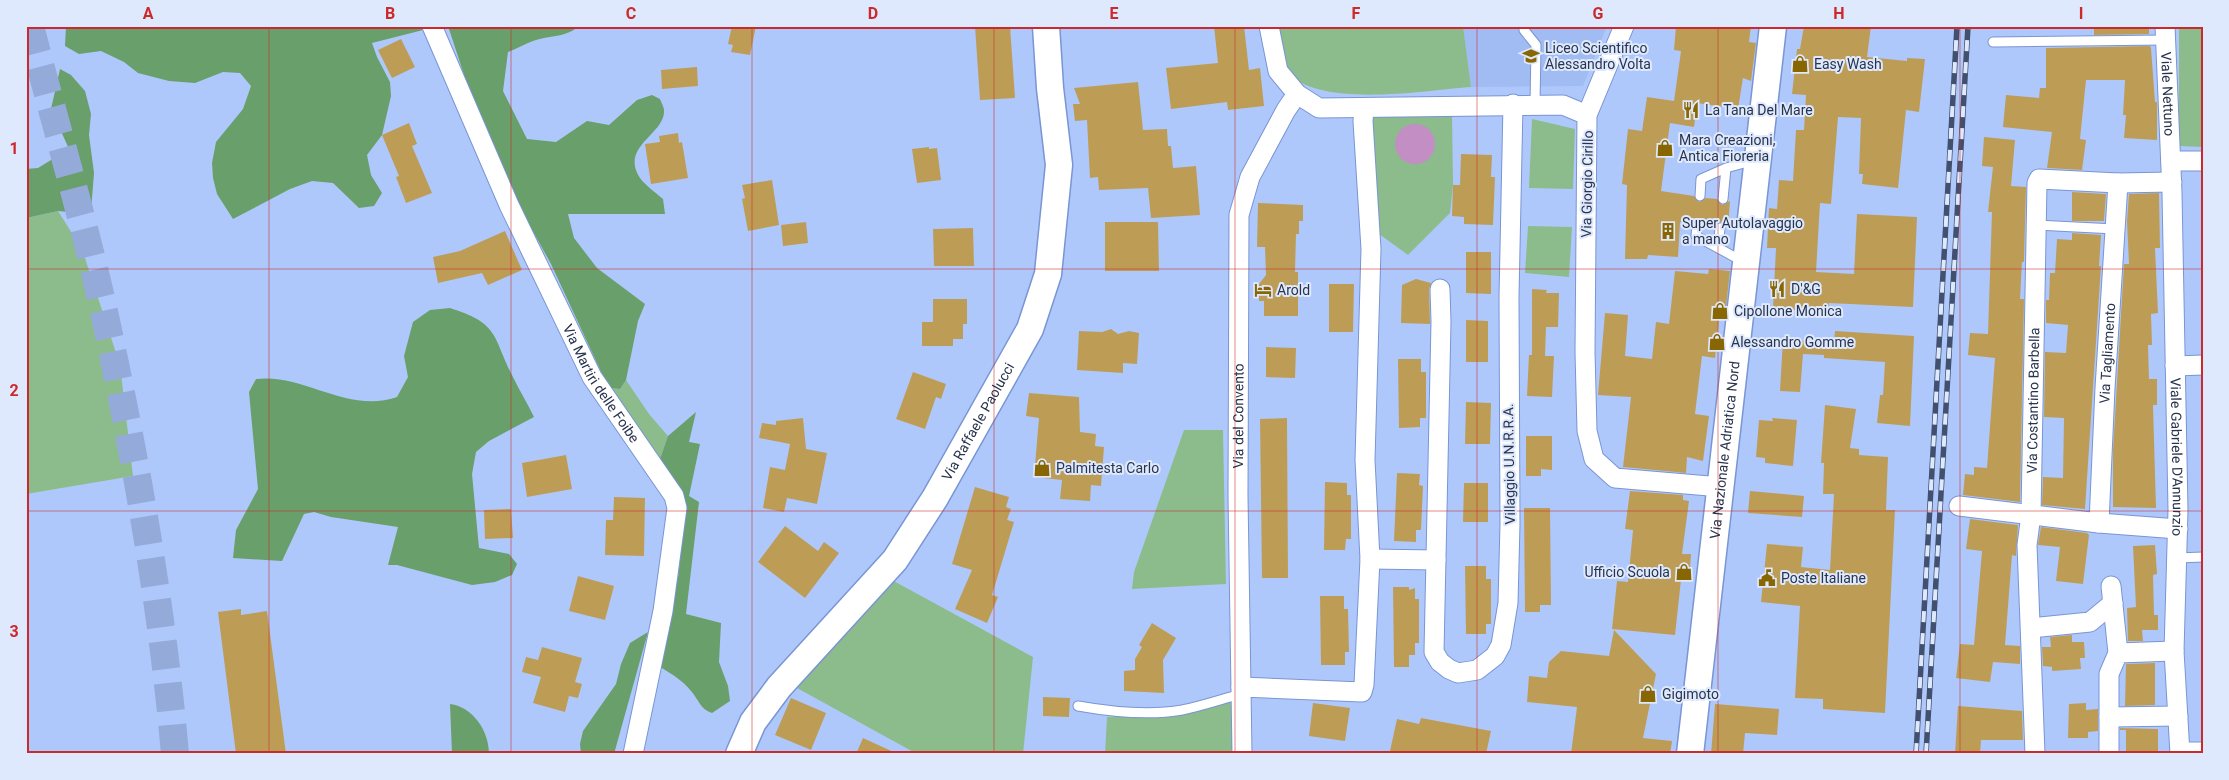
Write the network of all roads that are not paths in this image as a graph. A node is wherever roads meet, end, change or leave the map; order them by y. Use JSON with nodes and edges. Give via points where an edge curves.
{"nodes":[{"id":1,"x":432,"y":26,"type":"edge"},
{"id":2,"x":1046,"y":26,"type":"edge"},
{"id":3,"x":1269,"y":26,"type":"edge"},
{"id":4,"x":1624,"y":26,"type":"edge"},
{"id":5,"x":1774,"y":26,"type":"edge"},
{"id":6,"x":1524,"y":30,"type":"dead end"},
{"id":7,"x":2165,"y":33,"type":"edge"},
{"id":8,"x":1993,"y":42,"type":"dead end"},
{"id":9,"x":1297,"y":94,"type":"junction"},
{"id":10,"x":1513,"y":104,"type":"junction"},
{"id":11,"x":1535,"y":105,"type":"junction"},
{"id":12,"x":1364,"y":108,"type":"junction"},
{"id":13,"x":1587,"y":115,"type":"junction"},
{"id":14,"x":1758,"y":160,"type":"junction"},
{"id":15,"x":2170,"y":161,"type":"junction"},
{"id":16,"x":2203,"y":161,"type":"edge"},
{"id":17,"x":1726,"y":168,"type":"junction"},
{"id":18,"x":2118,"y":182,"type":"junction"},
{"id":19,"x":2172,"y":182,"type":"junction"},
{"id":20,"x":1700,"y":196,"type":"dead end"},
{"id":21,"x":1723,"y":199,"type":"dead end"},
{"id":22,"x":1697,"y":224,"type":"dead end"},
{"id":23,"x":2036,"y":225,"type":"junction"},
{"id":24,"x":1720,"y":228,"type":"dead end"},
{"id":25,"x":2115,"y":228,"type":"junction"},
{"id":26,"x":1718,"y":248,"type":"junction"},
{"id":27,"x":1746,"y":263,"type":"junction"},
{"id":28,"x":1440,"y":288,"type":"dead end"},
{"id":29,"x":2203,"y":365,"type":"edge"},
{"id":30,"x":2175,"y":366,"type":"junction"},
{"id":31,"x":1721,"y":487,"type":"junction"},
{"id":32,"x":1959,"y":506,"type":"dead end"},
{"id":33,"x":2031,"y":515,"type":"junction"},
{"id":34,"x":2099,"y":523,"type":"junction"},
{"id":35,"x":2178,"y":529,"type":"junction"},
{"id":36,"x":2177,"y":558,"type":"junction"},
{"id":37,"x":2203,"y":558,"type":"edge"},
{"id":38,"x":1370,"y":559,"type":"junction"},
{"id":39,"x":1436,"y":560,"type":"junction"},
{"id":40,"x":2031,"y":628,"type":"junction"},
{"id":41,"x":2174,"y":651,"type":"junction"},
{"id":42,"x":2118,"y":653,"type":"junction"},
{"id":43,"x":1241,"y":690,"type":"junction"},
{"id":44,"x":1078,"y":706,"type":"dead end"},
{"id":45,"x":2178,"y":716,"type":"junction"},
{"id":46,"x":2110,"y":717,"type":"junction"},
{"id":47,"x":2203,"y":752,"type":"edge"},
{"id":48,"x":2180,"y":753,"type":"edge"},
{"id":49,"x":633,"y":754,"type":"edge"},
{"id":50,"x":739,"y":754,"type":"edge"},
{"id":51,"x":1242,"y":754,"type":"edge"},
{"id":52,"x":1690,"y":754,"type":"edge"},
{"id":53,"x":2035,"y":754,"type":"edge"},
{"id":54,"x":2109,"y":754,"type":"edge"}],
"edges":[{"from":1,"to":49,"type":"street","name":"Via Martiri delle Foibe","via":[[509,205],[592,377],[674,496],[677,508],[663,611]]},
{"from":2,"to":50,"type":"main road","name":"Via Raffaele Paolucci","via":[[1059,165],[1048,274],[1030,329],[935,498],[895,560],[779,687],[753,722]]},
{"from":3,"to":9,"type":"street","name":"Via Giorgio Cirillo","via":[[1278,71]]},
{"from":4,"to":13,"type":"street"},
{"from":5,"to":14,"type":"main road","name":"Via Nazionale Adriatica Nord"},
{"from":6,"to":11,"type":"lane","via":[[1536,45]]},
{"from":7,"to":8,"type":"lane"},
{"from":7,"to":15,"type":"street","name":"Viale Nettuno"},
{"from":9,"to":12,"type":"street","name":"Via Giorgio Cirillo","via":[[1319,108]]},
{"from":9,"to":43,"type":"street","name":"Via del Convento","via":[[1250,177],[1239,215]]},
{"from":10,"to":11,"type":"street","name":"Via Giorgio Cirillo"},
{"from":10,"to":12,"type":"street","name":"Via Giorgio Cirillo"},
{"from":10,"to":39,"type":"street","name":"Villaggio U.N.R.R.A.","via":[[1508,603],[1501,645],[1494,656],[1476,670],[1458,673],[1440,662],[1434,652]]},
{"from":11,"to":13,"type":"street","name":"Via Giorgio Cirillo","via":[[1563,105]]},
{"from":12,"to":38,"type":"street","via":[[1371,249],[1365,460]]},
{"from":13,"to":31,"type":"street","name":"Via Giorgio Cirillo","via":[[1585,352],[1587,432],[1594,459],[1615,478]]},
{"from":14,"to":17,"type":"lane"},
{"from":14,"to":27,"type":"main road","name":"Via Nazionale Adriatica Nord"},
{"from":15,"to":16,"type":"street"},
{"from":15,"to":19,"type":"street","name":"Viale Gabriele D'Annunzio"},
{"from":17,"to":20,"type":"lane","via":[[1701,179]]},
{"from":17,"to":21,"type":"lane"},
{"from":18,"to":19,"type":"street","name":"Via Costantino Barbella"},
{"from":18,"to":23,"type":"street","name":"Via Costantino Barbella","via":[[2039,179]]},
{"from":18,"to":25,"type":"street","name":"Via Tagliamento"},
{"from":19,"to":30,"type":"street","name":"Viale Gabriele D'Annunzio"},
{"from":22,"to":26,"type":"lane","via":[[1696,236]]},
{"from":23,"to":25,"type":"lane"},
{"from":23,"to":33,"type":"street","name":"Via Costantino Barbella"},
{"from":24,"to":26,"type":"lane"},
{"from":25,"to":34,"type":"street","name":"Via Tagliamento"},
{"from":26,"to":27,"type":"lane"},
{"from":27,"to":31,"type":"main road","name":"Via Nazionale Adriatica Nord"},
{"from":28,"to":39,"type":"street","name":"Villaggio U.N.R.R.A."},
{"from":29,"to":30,"type":"street"},
{"from":30,"to":35,"type":"street","name":"Viale Gabriele D'Annunzio"},
{"from":31,"to":52,"type":"main road","name":"Via Nazionale Adriatica Nord"},
{"from":32,"to":33,"type":"street"},
{"from":33,"to":34,"type":"street"},
{"from":33,"to":40,"type":"street","name":"Via Costantino Barbella","via":[[2027,545]]},
{"from":34,"to":35,"type":"street"},
{"from":35,"to":36,"type":"street","name":"Viale Gabriele D'Annunzio"},
{"from":36,"to":37,"type":"lane"},
{"from":36,"to":41,"type":"street","name":"Viale Gabriele D'Annunzio"},
{"from":38,"to":39,"type":"street"},
{"from":38,"to":43,"type":"street","via":[[1362,692]]},
{"from":40,"to":42,"type":"street","via":[[2090,622],[2112,594]]},
{"from":40,"to":53,"type":"street","name":"Via Costantino Barbella"},
{"from":41,"to":42,"type":"street"},
{"from":41,"to":45,"type":"street","name":"Viale Gabriele D'Annunzio"},
{"from":42,"to":46,"type":"street","via":[[2109,674]]},
{"from":43,"to":44,"type":"lane","via":[[1181,710],[1132,713]]},
{"from":43,"to":51,"type":"street","name":"Via del Convento"},
{"from":45,"to":46,"type":"street"},
{"from":45,"to":48,"type":"street","name":"Viale Gabriele D'Annunzio"},
{"from":46,"to":54,"type":"street"},
{"from":47,"to":48,"type":"street"}]}
